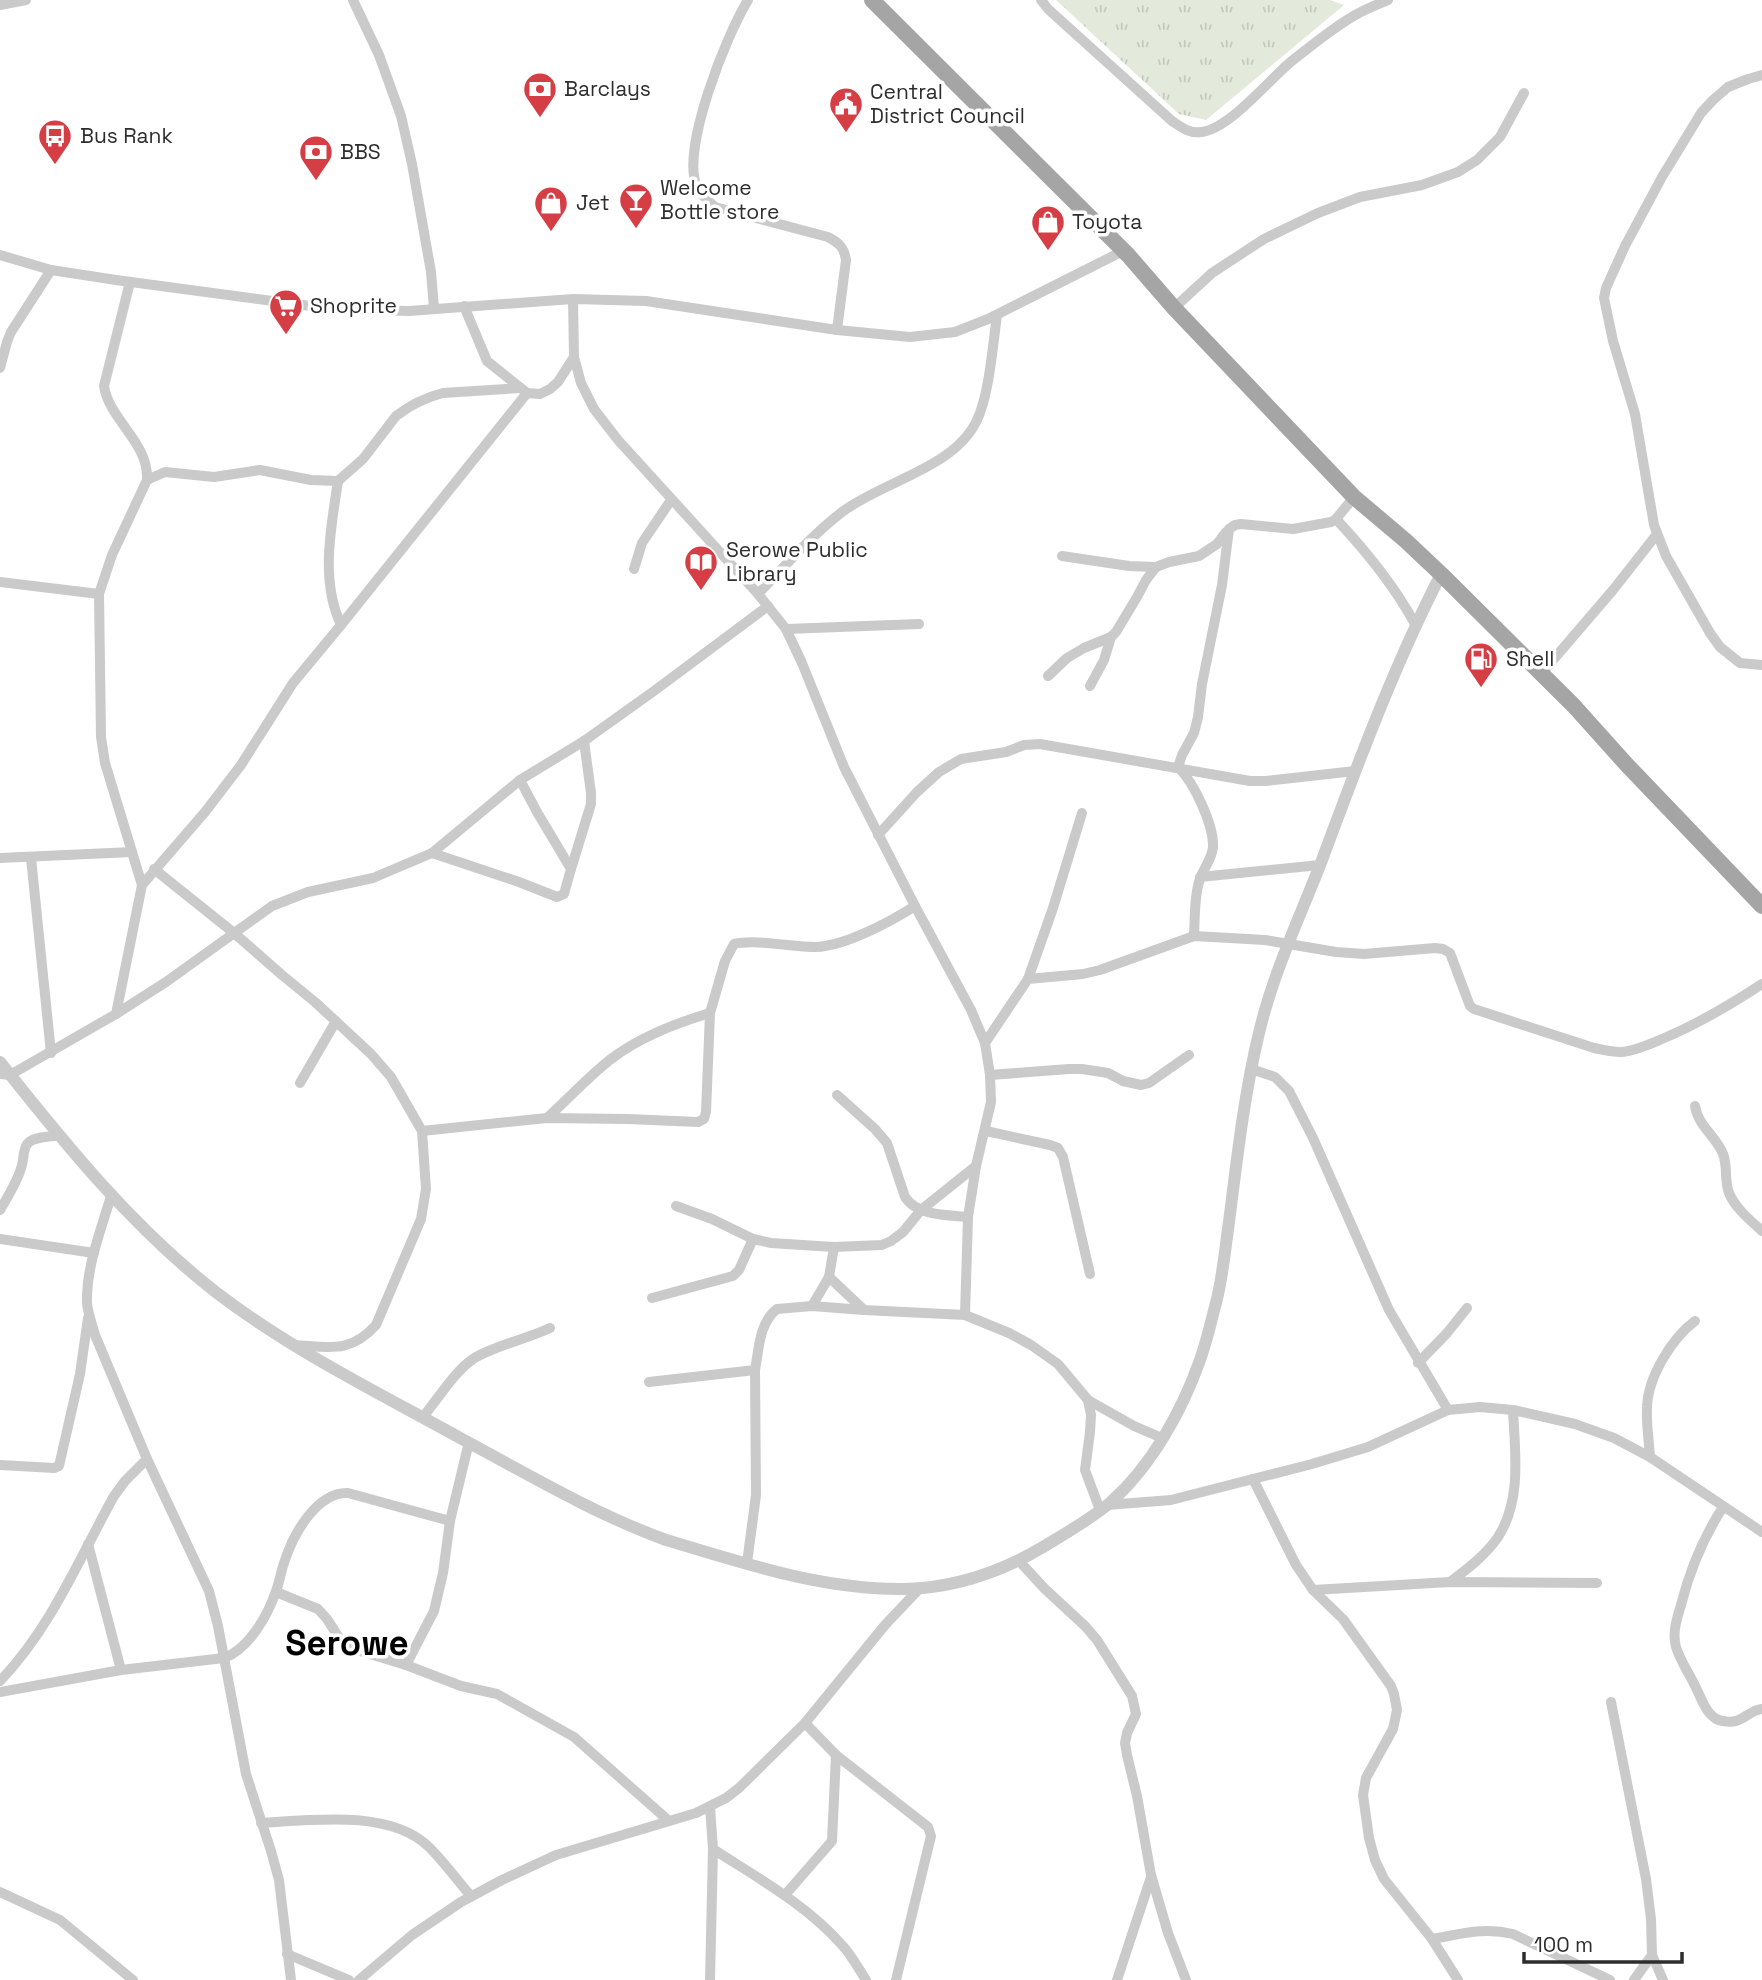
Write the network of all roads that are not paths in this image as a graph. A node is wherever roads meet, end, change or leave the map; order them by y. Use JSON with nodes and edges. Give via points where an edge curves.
{"nodes":[{"id":1,"x":26,"y":0,"type":"edge"},
{"id":2,"x":353,"y":0,"type":"edge"},
{"id":3,"x":748,"y":0,"type":"edge"},
{"id":4,"x":872,"y":0,"type":"edge"},
{"id":5,"x":1041,"y":0,"type":"edge"},
{"id":6,"x":1388,"y":0,"type":"edge"},
{"id":7,"x":0,"y":5,"type":"edge"},
{"id":8,"x":1762,"y":75,"type":"edge"},
{"id":9,"x":1524,"y":93,"type":"dead end"},
{"id":10,"x":1123,"y":251,"type":"junction"},
{"id":11,"x":0,"y":255,"type":"edge"},
{"id":12,"x":51,"y":270,"type":"junction"},
{"id":13,"x":130,"y":282,"type":"junction"},
{"id":14,"x":573,"y":299,"type":"junction"},
{"id":15,"x":464,"y":306,"type":"junction"},
{"id":16,"x":434,"y":308,"type":"junction"},
{"id":17,"x":1174,"y":308,"type":"junction"},
{"id":18,"x":997,"y":315,"type":"junction"},
{"id":19,"x":837,"y":330,"type":"junction"},
{"id":20,"x":574,"y":357,"type":"junction"},
{"id":21,"x":0,"y":368,"type":"edge"},
{"id":22,"x":524,"y":390,"type":"junction"},
{"id":23,"x":147,"y":480,"type":"junction"},
{"id":24,"x":338,"y":481,"type":"junction"},
{"id":25,"x":1354,"y":497,"type":"junction"},
{"id":26,"x":671,"y":500,"type":"junction"},
{"id":27,"x":1336,"y":519,"type":"junction"},
{"id":28,"x":1229,"y":529,"type":"junction"},
{"id":29,"x":1657,"y":534,"type":"junction"},
{"id":30,"x":1062,"y":556,"type":"dead end"},
{"id":31,"x":1156,"y":567,"type":"junction"},
{"id":32,"x":634,"y":569,"type":"dead end"},
{"id":33,"x":1441,"y":574,"type":"junction"},
{"id":34,"x":0,"y":582,"type":"edge"},
{"id":35,"x":99,"y":594,"type":"junction"},
{"id":36,"x":758,"y":594,"type":"junction"},
{"id":37,"x":768,"y":606,"type":"junction"},
{"id":38,"x":919,"y":624,"type":"dead end"},
{"id":39,"x":1415,"y":624,"type":"junction"},
{"id":40,"x":341,"y":625,"type":"junction"},
{"id":41,"x":786,"y":629,"type":"junction"},
{"id":42,"x":1111,"y":637,"type":"junction"},
{"id":43,"x":1762,"y":664,"type":"edge"},
{"id":44,"x":1541,"y":674,"type":"junction"},
{"id":45,"x":1048,"y":676,"type":"dead end"},
{"id":46,"x":1090,"y":686,"type":"dead end"},
{"id":47,"x":584,"y":741,"type":"junction"},
{"id":48,"x":1178,"y":767,"type":"junction"},
{"id":49,"x":1355,"y":771,"type":"junction"},
{"id":50,"x":520,"y":780,"type":"junction"},
{"id":51,"x":1082,"y":813,"type":"dead end"},
{"id":52,"x":878,"y":835,"type":"junction"},
{"id":53,"x":132,"y":852,"type":"junction"},
{"id":54,"x":432,"y":853,"type":"junction"},
{"id":55,"x":0,"y":858,"type":"edge"},
{"id":56,"x":31,"y":858,"type":"junction"},
{"id":57,"x":1320,"y":864,"type":"junction"},
{"id":58,"x":154,"y":869,"type":"junction"},
{"id":59,"x":571,"y":869,"type":"junction"},
{"id":60,"x":1200,"y":877,"type":"junction"},
{"id":61,"x":142,"y":885,"type":"junction"},
{"id":62,"x":915,"y":906,"type":"junction"},
{"id":63,"x":1762,"y":906,"type":"edge"},
{"id":64,"x":234,"y":933,"type":"junction"},
{"id":65,"x":1194,"y":936,"type":"junction"},
{"id":66,"x":1288,"y":944,"type":"junction"},
{"id":67,"x":1028,"y":979,"type":"junction"},
{"id":68,"x":1762,"y":984,"type":"edge"},
{"id":69,"x":710,"y":1013,"type":"junction"},
{"id":70,"x":116,"y":1014,"type":"junction"},
{"id":71,"x":336,"y":1021,"type":"junction"},
{"id":72,"x":985,"y":1043,"type":"junction"},
{"id":73,"x":51,"y":1053,"type":"junction"},
{"id":74,"x":1189,"y":1055,"type":"dead end"},
{"id":75,"x":0,"y":1062,"type":"edge"},
{"id":76,"x":1251,"y":1069,"type":"junction"},
{"id":77,"x":5,"y":1074,"type":"edge"},
{"id":78,"x":990,"y":1075,"type":"junction"},
{"id":79,"x":300,"y":1083,"type":"dead end"},
{"id":80,"x":837,"y":1095,"type":"dead end"},
{"id":81,"x":1695,"y":1106,"type":"dead end"},
{"id":82,"x":547,"y":1118,"type":"junction"},
{"id":83,"x":422,"y":1131,"type":"junction"},
{"id":84,"x":986,"y":1132,"type":"junction"},
{"id":85,"x":60,"y":1136,"type":"junction"},
{"id":86,"x":976,"y":1166,"type":"junction"},
{"id":87,"x":111,"y":1196,"type":"junction"},
{"id":88,"x":676,"y":1206,"type":"dead end"},
{"id":89,"x":0,"y":1210,"type":"edge"},
{"id":90,"x":921,"y":1210,"type":"junction"},
{"id":91,"x":968,"y":1217,"type":"junction"},
{"id":92,"x":1762,"y":1231,"type":"edge"},
{"id":93,"x":0,"y":1239,"type":"edge"},
{"id":94,"x":753,"y":1239,"type":"junction"},
{"id":95,"x":834,"y":1247,"type":"junction"},
{"id":96,"x":94,"y":1253,"type":"junction"},
{"id":97,"x":1090,"y":1274,"type":"dead end"},
{"id":98,"x":829,"y":1276,"type":"junction"},
{"id":99,"x":652,"y":1298,"type":"dead end"},
{"id":100,"x":812,"y":1306,"type":"junction"},
{"id":101,"x":1467,"y":1308,"type":"dead end"},
{"id":102,"x":864,"y":1310,"type":"junction"},
{"id":103,"x":89,"y":1314,"type":"junction"},
{"id":104,"x":965,"y":1315,"type":"junction"},
{"id":105,"x":1695,"y":1321,"type":"dead end"},
{"id":106,"x":550,"y":1328,"type":"dead end"},
{"id":107,"x":294,"y":1345,"type":"junction"},
{"id":108,"x":1419,"y":1363,"type":"junction"},
{"id":109,"x":755,"y":1370,"type":"junction"},
{"id":110,"x":649,"y":1382,"type":"dead end"},
{"id":111,"x":1088,"y":1400,"type":"junction"},
{"id":112,"x":1448,"y":1410,"type":"junction"},
{"id":113,"x":1513,"y":1410,"type":"junction"},
{"id":114,"x":423,"y":1417,"type":"junction"},
{"id":115,"x":1162,"y":1438,"type":"junction"},
{"id":116,"x":469,"y":1442,"type":"junction"},
{"id":117,"x":1650,"y":1457,"type":"junction"},
{"id":118,"x":147,"y":1459,"type":"junction"},
{"id":119,"x":0,"y":1465,"type":"edge"},
{"id":120,"x":1253,"y":1479,"type":"junction"},
{"id":121,"x":1104,"y":1507,"type":"junction"},
{"id":122,"x":1723,"y":1507,"type":"junction"},
{"id":123,"x":450,"y":1521,"type":"junction"},
{"id":124,"x":1762,"y":1532,"type":"edge"},
{"id":125,"x":88,"y":1544,"type":"junction"},
{"id":126,"x":1019,"y":1561,"type":"junction"},
{"id":127,"x":747,"y":1563,"type":"junction"},
{"id":128,"x":1450,"y":1582,"type":"junction"},
{"id":129,"x":1597,"y":1583,"type":"dead end"},
{"id":130,"x":920,"y":1588,"type":"junction"},
{"id":131,"x":1313,"y":1590,"type":"junction"},
{"id":132,"x":276,"y":1592,"type":"junction"},
{"id":133,"x":224,"y":1658,"type":"junction"},
{"id":134,"x":406,"y":1665,"type":"junction"},
{"id":135,"x":121,"y":1670,"type":"junction"},
{"id":136,"x":0,"y":1681,"type":"edge"},
{"id":137,"x":0,"y":1692,"type":"edge"},
{"id":138,"x":1611,"y":1702,"type":"dead end"},
{"id":139,"x":1762,"y":1709,"type":"edge"},
{"id":140,"x":805,"y":1723,"type":"junction"},
{"id":141,"x":836,"y":1755,"type":"junction"},
{"id":142,"x":710,"y":1807,"type":"junction"},
{"id":143,"x":669,"y":1821,"type":"junction"},
{"id":144,"x":261,"y":1823,"type":"junction"},
{"id":145,"x":713,"y":1849,"type":"junction"},
{"id":146,"x":1151,"y":1875,"type":"junction"},
{"id":147,"x":0,"y":1892,"type":"edge"},
{"id":148,"x":785,"y":1895,"type":"junction"},
{"id":149,"x":471,"y":1896,"type":"junction"},
{"id":150,"x":1432,"y":1939,"type":"junction"},
{"id":151,"x":288,"y":1954,"type":"junction"},
{"id":152,"x":1652,"y":1955,"type":"junction"},
{"id":153,"x":134,"y":1980,"type":"edge"},
{"id":154,"x":291,"y":1980,"type":"edge"},
{"id":155,"x":349,"y":1980,"type":"edge"},
{"id":156,"x":359,"y":1980,"type":"edge"},
{"id":157,"x":710,"y":1980,"type":"edge"},
{"id":158,"x":866,"y":1980,"type":"edge"},
{"id":159,"x":895,"y":1980,"type":"edge"},
{"id":160,"x":1117,"y":1980,"type":"edge"},
{"id":161,"x":1186,"y":1980,"type":"edge"},
{"id":162,"x":1458,"y":1980,"type":"edge"},
{"id":163,"x":1610,"y":1980,"type":"edge"},
{"id":164,"x":1634,"y":1980,"type":"edge"},
{"id":165,"x":1663,"y":1980,"type":"edge"}],
"edges":[{"from":1,"to":7,"type":"street"},
{"from":2,"to":16,"type":"street","via":[[401,116]]},
{"from":3,"to":19,"type":"street","via":[[730,31],[706,100],[693,158],[697,187],[715,207],[840,243],[846,260]]},
{"from":4,"to":10,"type":"main road"},
{"from":5,"to":6,"type":"street","via":[[1172,121],[1186,131],[1201,132],[1217,127],[1328,34]]},
{"from":8,"to":29,"type":"street","via":[[1728,87],[1702,113],[1662,177],[1606,288],[1604,298],[1635,414]]},
{"from":9,"to":17,"type":"street","via":[[1500,137],[1458,172],[1422,185],[1360,197],[1264,239]]},
{"from":10,"to":17,"type":"main road"},
{"from":10,"to":18,"type":"street"},
{"from":11,"to":12,"type":"street"},
{"from":12,"to":13,"type":"street"},
{"from":12,"to":21,"type":"street","via":[[11,332]]},
{"from":13,"to":16,"type":"street","via":[[333,309]]},
{"from":13,"to":23,"type":"street","via":[[104,386],[105,396],[141,453]]},
{"from":14,"to":15,"type":"street"},
{"from":14,"to":19,"type":"street","via":[[646,301]]},
{"from":14,"to":20,"type":"street"},
{"from":15,"to":16,"type":"street"},
{"from":15,"to":22,"type":"street","via":[[487,361]]},
{"from":17,"to":25,"type":"main road"},
{"from":18,"to":19,"type":"street","via":[[955,332],[933,335]]},
{"from":18,"to":36,"type":"street","via":[[983,402],[963,442],[844,510]]},
{"from":20,"to":22,"type":"street","via":[[550,389],[540,394]]},
{"from":20,"to":26,"type":"street","via":[[594,409]]},
{"from":22,"to":24,"type":"street","via":[[443,393],[403,411]]},
{"from":22,"to":40,"type":"street"},
{"from":23,"to":24,"type":"street","via":[[165,472],[214,477],[260,470]]},
{"from":23,"to":35,"type":"street","via":[[111,555]]},
{"from":24,"to":40,"type":"street","via":[[329,575]]},
{"from":25,"to":27,"type":"street"},
{"from":25,"to":33,"type":"main road"},
{"from":26,"to":32,"type":"street","via":[[642,543]]},
{"from":26,"to":36,"type":"street"},
{"from":27,"to":28,"type":"street","via":[[1293,529],[1241,524]]},
{"from":27,"to":39,"type":"street","via":[[1365,551]]},
{"from":28,"to":31,"type":"street","via":[[1199,556]]},
{"from":28,"to":48,"type":"street","via":[[1198,717]]},
{"from":29,"to":43,"type":"street","via":[[1720,647],[1740,663]]},
{"from":29,"to":44,"type":"street"},
{"from":30,"to":31,"type":"street"},
{"from":31,"to":42,"type":"street"},
{"from":33,"to":39,"type":"street"},
{"from":33,"to":44,"type":"main road"},
{"from":34,"to":35,"type":"street"},
{"from":35,"to":53,"type":"street","via":[[101,737]]},
{"from":36,"to":37,"type":"street"},
{"from":37,"to":41,"type":"street"},
{"from":37,"to":47,"type":"street"},
{"from":38,"to":41,"type":"street"},
{"from":39,"to":49,"type":"street"},
{"from":40,"to":58,"type":"street","via":[[293,683],[212,803]]},
{"from":41,"to":52,"type":"street"},
{"from":42,"to":45,"type":"street","via":[[1077,653]]},
{"from":42,"to":46,"type":"street"},
{"from":44,"to":63,"type":"main road"},
{"from":47,"to":50,"type":"street"},
{"from":47,"to":59,"type":"street","via":[[591,803]]},
{"from":48,"to":49,"type":"street","via":[[1251,781]]},
{"from":48,"to":52,"type":"street","via":[[1040,744],[968,757],[939,772]]},
{"from":48,"to":60,"type":"street","via":[[1192,786],[1211,830],[1213,846]]},
{"from":49,"to":57,"type":"street"},
{"from":50,"to":54,"type":"street"},
{"from":50,"to":59,"type":"street"},
{"from":51,"to":67,"type":"street"},
{"from":52,"to":62,"type":"street"},
{"from":53,"to":56,"type":"street"},
{"from":53,"to":61,"type":"street"},
{"from":54,"to":59,"type":"street","via":[[557,897],[564,894]]},
{"from":54,"to":64,"type":"street","via":[[373,878],[288,899]]},
{"from":55,"to":56,"type":"street"},
{"from":56,"to":73,"type":"street"},
{"from":57,"to":60,"type":"street"},
{"from":57,"to":66,"type":"street"},
{"from":58,"to":61,"type":"street"},
{"from":58,"to":64,"type":"street"},
{"from":60,"to":65,"type":"street"},
{"from":61,"to":70,"type":"street"},
{"from":62,"to":69,"type":"street","via":[[892,921],[836,944],[734,944]]},
{"from":62,"to":72,"type":"street"},
{"from":64,"to":70,"type":"street"},
{"from":64,"to":71,"type":"street"},
{"from":65,"to":66,"type":"street"},
{"from":65,"to":67,"type":"street","via":[[1100,970]]},
{"from":66,"to":68,"type":"street","via":[[1364,954],[1443,949],[1450,953],[1474,1009],[1609,1051],[1651,1044],[1727,1007]]},
{"from":66,"to":76,"type":"street"},
{"from":67,"to":72,"type":"street"},
{"from":69,"to":82,"type":"street","via":[[632,1045]]},
{"from":69,"to":82,"type":"street","via":[[704,1119]]},
{"from":70,"to":73,"type":"street"},
{"from":71,"to":79,"type":"street"},
{"from":71,"to":83,"type":"street","via":[[391,1077]]},
{"from":72,"to":78,"type":"street"},
{"from":73,"to":77,"type":"street"},
{"from":74,"to":78,"type":"street","via":[[1141,1085],[1082,1069]]},
{"from":75,"to":77,"type":"street"},
{"from":76,"to":108,"type":"street","via":[[1275,1077],[1289,1091],[1384,1300]]},
{"from":76,"to":115,"type":"street","via":[[1217,1297],[1200,1359]]},
{"from":77,"to":85,"type":"street"},
{"from":78,"to":84,"type":"street"},
{"from":80,"to":90,"type":"street","via":[[887,1143],[905,1197]]},
{"from":81,"to":92,"type":"street","via":[[1702,1126],[1723,1154],[1729,1192]]},
{"from":82,"to":83,"type":"street"},
{"from":83,"to":107,"type":"street","via":[[423,1211],[376,1325],[352,1344]]},
{"from":84,"to":86,"type":"street"},
{"from":84,"to":97,"type":"street","via":[[1058,1148]]},
{"from":85,"to":87,"type":"street"},
{"from":85,"to":89,"type":"street","via":[[28,1143]]},
{"from":86,"to":90,"type":"street"},
{"from":86,"to":91,"type":"street"},
{"from":87,"to":96,"type":"street"},
{"from":87,"to":107,"type":"street","via":[[216,1292]]},
{"from":88,"to":94,"type":"street"},
{"from":90,"to":91,"type":"street"},
{"from":90,"to":95,"type":"street","via":[[903,1232],[882,1245]]},
{"from":91,"to":104,"type":"street"},
{"from":93,"to":96,"type":"street"},
{"from":94,"to":95,"type":"street"},
{"from":94,"to":99,"type":"street","via":[[733,1276]]},
{"from":95,"to":98,"type":"street"},
{"from":96,"to":103,"type":"street"},
{"from":98,"to":100,"type":"street"},
{"from":98,"to":102,"type":"street"},
{"from":100,"to":102,"type":"street"},
{"from":100,"to":109,"type":"street","via":[[773,1312],[763,1328]]},
{"from":101,"to":108,"type":"street"},
{"from":102,"to":104,"type":"street"},
{"from":103,"to":118,"type":"street"},
{"from":103,"to":119,"type":"street","via":[[59,1466]]},
{"from":104,"to":111,"type":"street","via":[[1031,1345],[1058,1364]]},
{"from":105,"to":117,"type":"street","via":[[1679,1334],[1649,1389]]},
{"from":106,"to":114,"type":"street","via":[[472,1360]]},
{"from":107,"to":114,"type":"street"},
{"from":108,"to":112,"type":"street"},
{"from":109,"to":110,"type":"street"},
{"from":109,"to":127,"type":"street","via":[[756,1495]]},
{"from":111,"to":115,"type":"street"},
{"from":111,"to":121,"type":"street","via":[[1091,1415],[1085,1470]]},
{"from":112,"to":113,"type":"street"},
{"from":112,"to":120,"type":"street","via":[[1368,1447]]},
{"from":113,"to":117,"type":"street","via":[[1575,1424]]},
{"from":113,"to":128,"type":"street","via":[[1514,1494],[1508,1518],[1478,1561]]},
{"from":114,"to":116,"type":"street"},
{"from":115,"to":121,"type":"street","via":[[1123,1490]]},
{"from":116,"to":123,"type":"street"},
{"from":116,"to":127,"type":"street","via":[[645,1532]]},
{"from":117,"to":122,"type":"street"},
{"from":118,"to":125,"type":"street","via":[[125,1481]]},
{"from":118,"to":133,"type":"street","via":[[209,1591]]},
{"from":120,"to":121,"type":"street","via":[[1171,1500]]},
{"from":120,"to":131,"type":"street"},
{"from":121,"to":126,"type":"street"},
{"from":122,"to":124,"type":"street"},
{"from":122,"to":139,"type":"street","via":[[1686,1583],[1676,1648],[1709,1713],[1719,1721],[1734,1723]]},
{"from":123,"to":132,"type":"street","via":[[348,1493],[333,1494],[316,1507],[297,1534]]},
{"from":123,"to":134,"type":"street","via":[[434,1611]]},
{"from":125,"to":135,"type":"street"},
{"from":125,"to":136,"type":"street","via":[[39,1633]]},
{"from":126,"to":130,"type":"street","via":[[974,1578]]},
{"from":126,"to":146,"type":"street","via":[[1097,1640],[1132,1696],[1136,1714],[1125,1743]]},
{"from":127,"to":130,"type":"street","via":[[836,1584]]},
{"from":128,"to":129,"type":"street"},
{"from":128,"to":131,"type":"street"},
{"from":130,"to":140,"type":"street"},
{"from":131,"to":150,"type":"street","via":[[1343,1619],[1394,1694],[1393,1729],[1364,1786],[1369,1838],[1384,1879]]},
{"from":132,"to":133,"type":"street","via":[[244,1644]]},
{"from":132,"to":134,"type":"street","via":[[318,1609],[344,1645]]},
{"from":133,"to":135,"type":"street"},
{"from":133,"to":144,"type":"street","via":[[246,1774]]},
{"from":134,"to":143,"type":"street","via":[[460,1686],[497,1694],[574,1737]]},
{"from":135,"to":137,"type":"street"},
{"from":138,"to":152,"type":"street","via":[[1646,1879]]},
{"from":140,"to":141,"type":"street"},
{"from":140,"to":142,"type":"street","via":[[739,1788]]},
{"from":141,"to":148,"type":"street","via":[[832,1841]]},
{"from":141,"to":159,"type":"street","via":[[923,1822],[931,1836]]},
{"from":142,"to":143,"type":"street"},
{"from":142,"to":145,"type":"street"},
{"from":143,"to":149,"type":"street","via":[[556,1855]]},
{"from":144,"to":149,"type":"street","via":[[358,1819],[403,1830],[428,1846]]},
{"from":144,"to":151,"type":"street","via":[[279,1880]]},
{"from":145,"to":148,"type":"street"},
{"from":145,"to":157,"type":"street"},
{"from":146,"to":160,"type":"street"},
{"from":146,"to":161,"type":"street"},
{"from":147,"to":153,"type":"street","via":[[60,1920]]},
{"from":148,"to":158,"type":"street","via":[[833,1935]]},
{"from":149,"to":156,"type":"street"},
{"from":150,"to":162,"type":"street"},
{"from":150,"to":163,"type":"street","via":[[1483,1930],[1513,1934]]},
{"from":151,"to":154,"type":"street"},
{"from":151,"to":155,"type":"street"},
{"from":152,"to":164,"type":"street"},
{"from":152,"to":165,"type":"street"}]}
